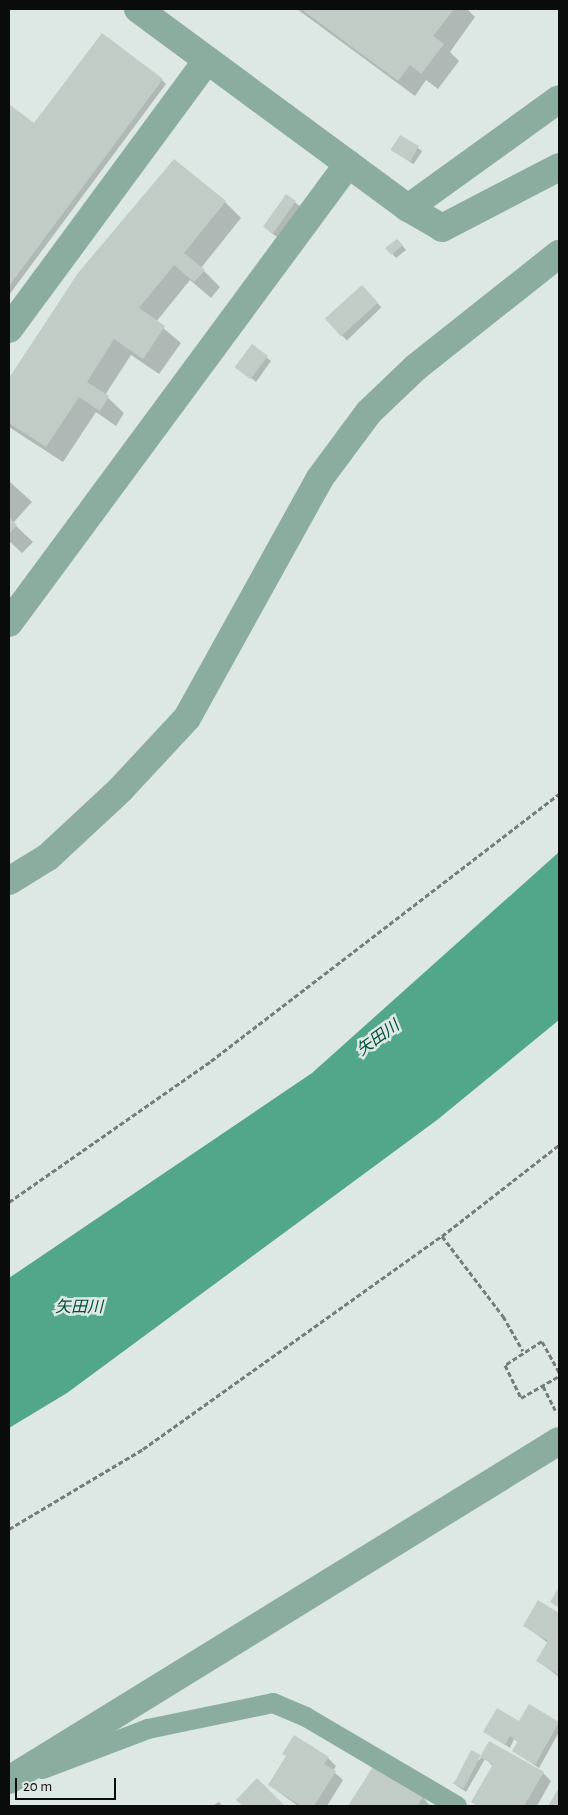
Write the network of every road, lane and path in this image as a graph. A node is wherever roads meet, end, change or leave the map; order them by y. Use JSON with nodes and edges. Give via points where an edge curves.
{"nodes":[{"id":1,"x":138,"y":9,"type":"edge"},
{"id":2,"x":207,"y":60,"type":"junction"},
{"id":3,"x":559,"y":99,"type":"edge"},
{"id":4,"x":348,"y":164,"type":"junction"},
{"id":5,"x":559,"y":166,"type":"edge"},
{"id":6,"x":408,"y":208,"type":"junction"},
{"id":7,"x":559,"y":254,"type":"edge"},
{"id":8,"x":9,"y":329,"type":"edge"},
{"id":9,"x":9,"y":623,"type":"edge"},
{"id":10,"x":559,"y":794,"type":"edge"},
{"id":11,"x":9,"y":881,"type":"edge"},
{"id":12,"x":559,"y":1145,"type":"edge"},
{"id":13,"x":9,"y":1202,"type":"edge"},
{"id":14,"x":442,"y":1236,"type":"junction"},
{"id":15,"x":523,"y":1351,"type":"junction"},
{"id":16,"x":559,"y":1372,"type":"edge"},
{"id":17,"x":559,"y":1376,"type":"edge"},
{"id":18,"x":543,"y":1386,"type":"junction"},
{"id":19,"x":559,"y":1418,"type":"edge"},
{"id":20,"x":559,"y":1440,"type":"edge"},
{"id":21,"x":9,"y":1529,"type":"edge"},
{"id":22,"x":9,"y":1781,"type":"edge"},
{"id":23,"x":457,"y":1806,"type":"edge"}],
"edges":[{"from":1,"to":2,"type":"street"},
{"from":2,"to":4,"type":"street"},
{"from":2,"to":8,"type":"street"},
{"from":3,"to":6,"type":"street"},
{"from":4,"to":6,"type":"street"},
{"from":4,"to":9,"type":"street"},
{"from":5,"to":6,"type":"street","via":[[442,228]]},
{"from":7,"to":11,"type":"street","via":[[415,368],[369,412],[320,478],[187,718],[120,790],[48,857]]},
{"from":10,"to":13,"type":"path","via":[[210,1061]]},
{"from":12,"to":14,"type":"path"},
{"from":14,"to":15,"type":"path","via":[[503,1316]]},
{"from":14,"to":21,"type":"path","via":[[143,1449]]},
{"from":15,"to":16,"type":"path","via":[[542,1341]]},
{"from":15,"to":18,"type":"path","via":[[506,1365],[521,1398]]},
{"from":17,"to":18,"type":"path"},
{"from":18,"to":19,"type":"path"},
{"from":20,"to":22,"type":"street"},
{"from":22,"to":23,"type":"lane","via":[[148,1729],[272,1704],[306,1717]]}]}
